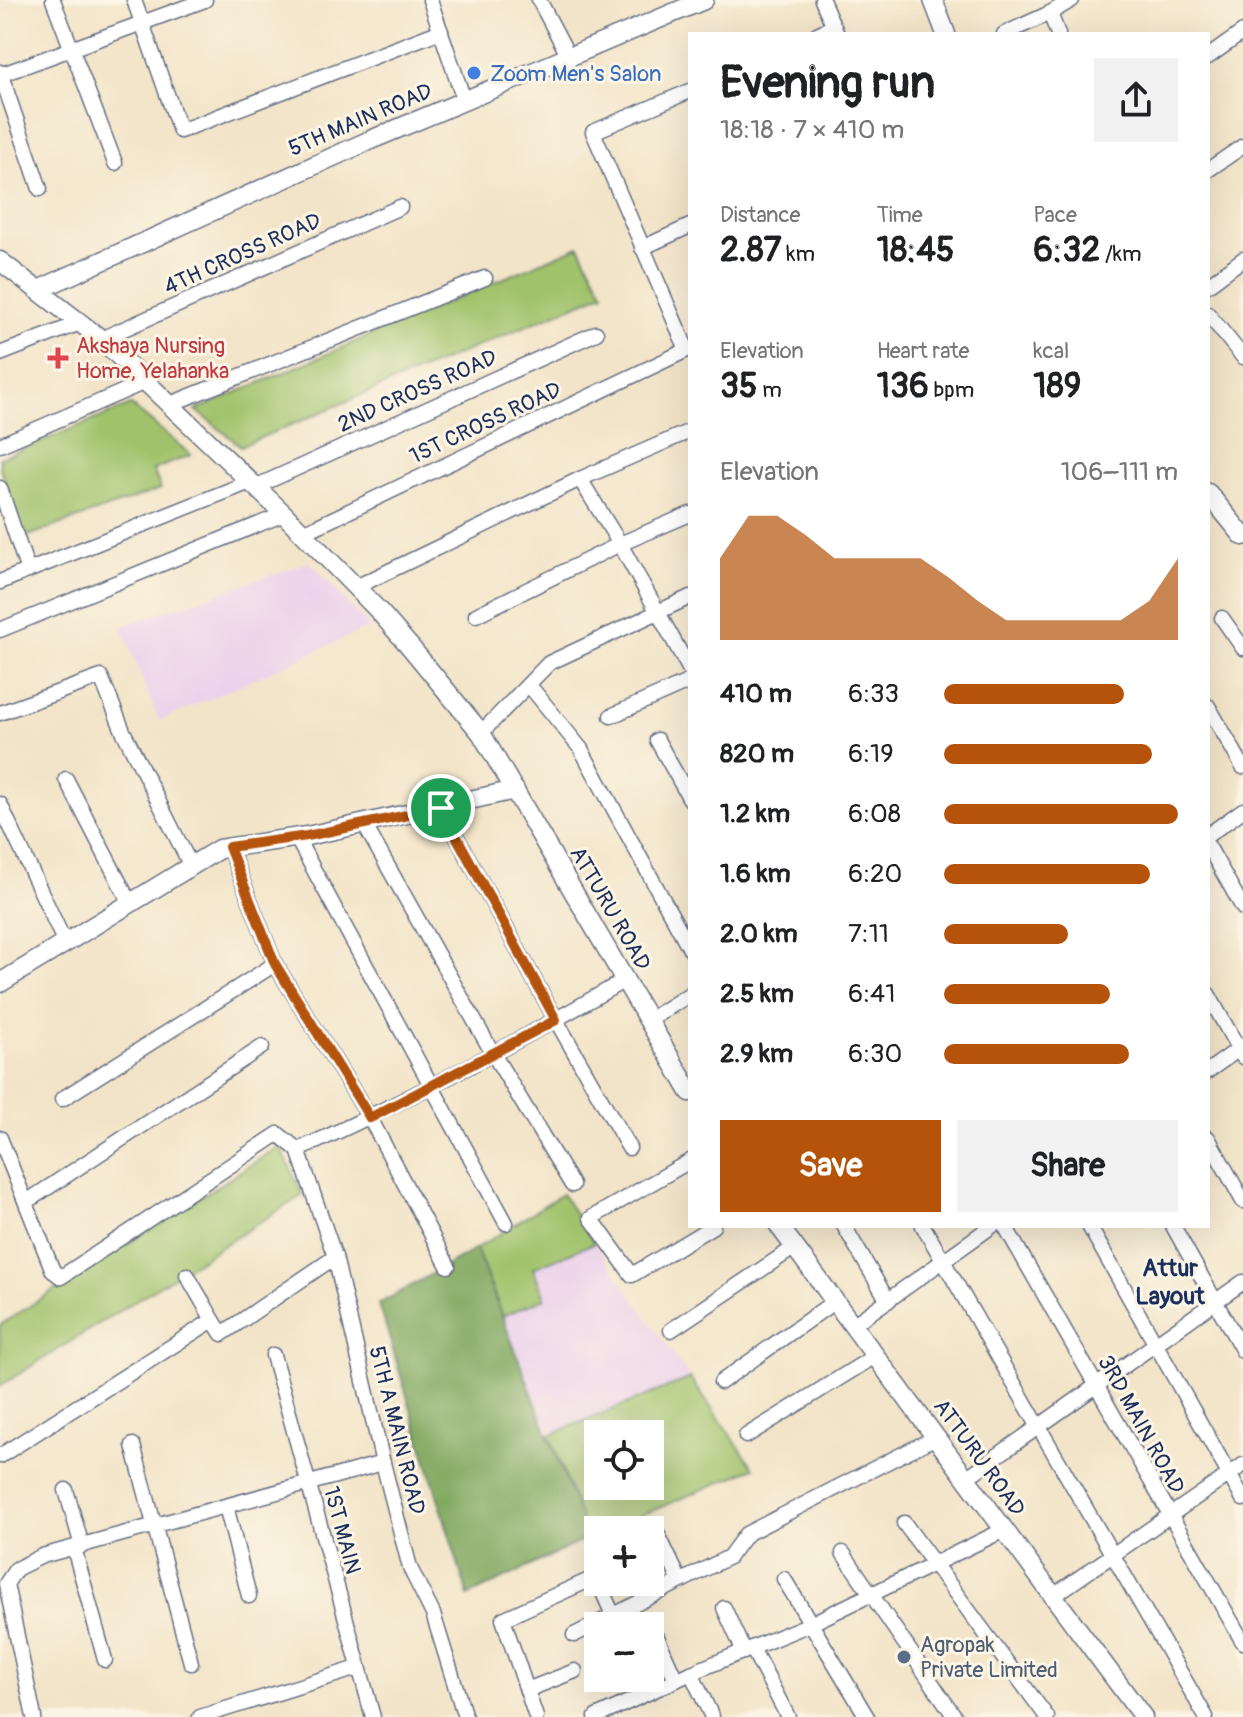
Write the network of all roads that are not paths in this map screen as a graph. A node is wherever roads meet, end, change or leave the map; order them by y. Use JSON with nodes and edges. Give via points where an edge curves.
{"nodes":[{"id":1,"x":53,"y":0,"type":"edge"},
{"id":2,"x":134,"y":0,"type":"edge"},
{"id":3,"x":205,"y":0,"type":"edge"},
{"id":4,"x":430,"y":0,"type":"edge"},
{"id":5,"x":539,"y":0,"type":"edge"},
{"id":6,"x":704,"y":0,"type":"edge"},
{"id":7,"x":822,"y":0,"type":"edge"},
{"id":8,"x":933,"y":0,"type":"edge"},
{"id":9,"x":1072,"y":0,"type":"edge"},
{"id":10,"x":1050,"y":13,"type":"junction"},
{"id":11,"x":143,"y":24,"type":"junction"},
{"id":12,"x":836,"y":30,"type":"edge"},
{"id":13,"x":441,"y":31,"type":"junction"},
{"id":14,"x":945,"y":32,"type":"edge"},
{"id":15,"x":1008,"y":32,"type":"edge"},
{"id":16,"x":1057,"y":32,"type":"edge"},
{"id":17,"x":1243,"y":32,"type":"edge"},
{"id":18,"x":72,"y":49,"type":"junction"},
{"id":19,"x":1210,"y":56,"type":"edge"},
{"id":20,"x":569,"y":57,"type":"junction"},
{"id":21,"x":0,"y":74,"type":"edge"},
{"id":22,"x":688,"y":92,"type":"edge"},
{"id":23,"x":464,"y":100,"type":"junction"},
{"id":24,"x":1243,"y":146,"type":"edge"},
{"id":25,"x":115,"y":163,"type":"dead end"},
{"id":26,"x":1210,"y":169,"type":"edge"},
{"id":27,"x":40,"y":189,"type":"dead end"},
{"id":28,"x":400,"y":207,"type":"dead end"},
{"id":29,"x":688,"y":227,"type":"edge"},
{"id":30,"x":642,"y":248,"type":"junction"},
{"id":31,"x":1243,"y":259,"type":"edge"},
{"id":32,"x":0,"y":262,"type":"edge"},
{"id":33,"x":485,"y":278,"type":"dead end"},
{"id":34,"x":1210,"y":284,"type":"edge"},
{"id":35,"x":38,"y":290,"type":"junction"},
{"id":36,"x":1210,"y":316,"type":"edge"},
{"id":37,"x":80,"y":323,"type":"junction"},
{"id":38,"x":596,"y":333,"type":"dead end"},
{"id":39,"x":101,"y":339,"type":"junction"},
{"id":40,"x":0,"y":354,"type":"edge"},
{"id":41,"x":1243,"y":357,"type":"edge"},
{"id":42,"x":145,"y":382,"type":"junction"},
{"id":43,"x":168,"y":405,"type":"junction"},
{"id":44,"x":688,"y":432,"type":"edge"},
{"id":45,"x":0,"y":445,"type":"edge"},
{"id":46,"x":580,"y":479,"type":"junction"},
{"id":47,"x":252,"y":485,"type":"junction"},
{"id":48,"x":0,"y":488,"type":"edge"},
{"id":49,"x":1210,"y":495,"type":"edge"},
{"id":50,"x":284,"y":514,"type":"junction"},
{"id":51,"x":688,"y":515,"type":"edge"},
{"id":52,"x":303,"y":533,"type":"junction"},
{"id":53,"x":1243,"y":536,"type":"edge"},
{"id":54,"x":620,"y":544,"type":"junction"},
{"id":55,"x":28,"y":571,"type":"junction"},
{"id":56,"x":0,"y":582,"type":"edge"},
{"id":57,"x":356,"y":587,"type":"junction"},
{"id":58,"x":688,"y":598,"type":"edge"},
{"id":59,"x":658,"y":610,"type":"junction"},
{"id":60,"x":476,"y":615,"type":"dead end"},
{"id":61,"x":1222,"y":618,"type":"dead end"},
{"id":62,"x":0,"y":630,"type":"edge"},
{"id":63,"x":1243,"y":648,"type":"edge"},
{"id":64,"x":688,"y":666,"type":"edge"},
{"id":65,"x":688,"y":682,"type":"edge"},
{"id":66,"x":529,"y":685,"type":"junction"},
{"id":67,"x":1210,"y":709,"type":"edge"},
{"id":68,"x":0,"y":713,"type":"edge"},
{"id":69,"x":611,"y":716,"type":"dead end"},
{"id":70,"x":481,"y":733,"type":"junction"},
{"id":71,"x":657,"y":740,"type":"dead end"},
{"id":72,"x":1243,"y":767,"type":"edge"},
{"id":73,"x":66,"y":779,"type":"dead end"},
{"id":74,"x":515,"y":790,"type":"junction"},
{"id":75,"x":688,"y":795,"type":"edge"},
{"id":76,"x":0,"y":804,"type":"edge"},
{"id":77,"x":441,"y":808,"type":"junction"},
{"id":78,"x":1243,"y":810,"type":"edge"},
{"id":79,"x":364,"y":824,"type":"junction"},
{"id":80,"x":1210,"y":834,"type":"edge"},
{"id":81,"x":296,"y":837,"type":"junction"},
{"id":82,"x":229,"y":847,"type":"junction"},
{"id":83,"x":1210,"y":850,"type":"edge"},
{"id":84,"x":191,"y":866,"type":"junction"},
{"id":85,"x":130,"y":903,"type":"junction"},
{"id":86,"x":1243,"y":908,"type":"edge"},
{"id":87,"x":65,"y":943,"type":"junction"},
{"id":88,"x":688,"y":945,"type":"edge"},
{"id":89,"x":275,"y":964,"type":"junction"},
{"id":90,"x":625,"y":980,"type":"junction"},
{"id":91,"x":0,"y":982,"type":"edge"},
{"id":92,"x":688,"y":995,"type":"edge"},
{"id":93,"x":1210,"y":997,"type":"edge"},
{"id":94,"x":556,"y":1020,"type":"junction"},
{"id":95,"x":649,"y":1020,"type":"junction"},
{"id":96,"x":262,"y":1047,"type":"dead end"},
{"id":97,"x":1242,"y":1051,"type":"edge"},
{"id":98,"x":492,"y":1052,"type":"junction"},
{"id":99,"x":1210,"y":1070,"type":"edge"},
{"id":100,"x":431,"y":1084,"type":"junction"},
{"id":101,"x":688,"y":1088,"type":"edge"},
{"id":102,"x":62,"y":1099,"type":"dead end"},
{"id":103,"x":370,"y":1118,"type":"junction"},
{"id":104,"x":0,"y":1138,"type":"edge"},
{"id":105,"x":1210,"y":1142,"type":"edge"},
{"id":106,"x":629,"y":1148,"type":"dead end"},
{"id":107,"x":298,"y":1150,"type":"junction"},
{"id":108,"x":688,"y":1162,"type":"edge"},
{"id":109,"x":572,"y":1185,"type":"dead end"},
{"id":110,"x":1243,"y":1201,"type":"edge"},
{"id":111,"x":26,"y":1202,"type":"junction"},
{"id":112,"x":506,"y":1223,"type":"dead end"},
{"id":113,"x":710,"y":1228,"type":"edge"},
{"id":114,"x":781,"y":1228,"type":"edge"},
{"id":115,"x":845,"y":1228,"type":"edge"},
{"id":116,"x":924,"y":1228,"type":"edge"},
{"id":117,"x":989,"y":1228,"type":"edge"},
{"id":118,"x":1006,"y":1228,"type":"edge"},
{"id":119,"x":1090,"y":1228,"type":"edge"},
{"id":120,"x":1174,"y":1228,"type":"edge"},
{"id":121,"x":795,"y":1247,"type":"junction"},
{"id":122,"x":335,"y":1257,"type":"junction"},
{"id":123,"x":943,"y":1261,"type":"junction"},
{"id":124,"x":448,"y":1266,"type":"dead end"},
{"id":125,"x":187,"y":1275,"type":"dead end"},
{"id":126,"x":1243,"y":1282,"type":"edge"},
{"id":127,"x":835,"y":1301,"type":"junction"},
{"id":128,"x":888,"y":1301,"type":"junction"},
{"id":129,"x":1216,"y":1302,"type":"junction"},
{"id":130,"x":213,"y":1320,"type":"junction"},
{"id":131,"x":853,"y":1325,"type":"junction"},
{"id":132,"x":671,"y":1330,"type":"dead end"},
{"id":133,"x":1155,"y":1344,"type":"junction"},
{"id":134,"x":1243,"y":1351,"type":"edge"},
{"id":135,"x":273,"y":1355,"type":"dead end"},
{"id":136,"x":875,"y":1356,"type":"junction"},
{"id":137,"x":721,"y":1382,"type":"dead end"},
{"id":138,"x":1096,"y":1386,"type":"junction"},
{"id":139,"x":1039,"y":1427,"type":"junction"},
{"id":140,"x":746,"y":1436,"type":"dead end"},
{"id":141,"x":936,"y":1437,"type":"junction"},
{"id":142,"x":133,"y":1445,"type":"dead end"},
{"id":143,"x":0,"y":1456,"type":"edge"},
{"id":144,"x":383,"y":1463,"type":"junction"},
{"id":145,"x":1243,"y":1465,"type":"edge"},
{"id":146,"x":1229,"y":1475,"type":"junction"},
{"id":147,"x":966,"y":1478,"type":"junction"},
{"id":148,"x":308,"y":1483,"type":"junction"},
{"id":149,"x":66,"y":1490,"type":"dead end"},
{"id":150,"x":1243,"y":1499,"type":"edge"},
{"id":151,"x":226,"y":1506,"type":"junction"},
{"id":152,"x":1169,"y":1516,"type":"junction"},
{"id":153,"x":904,"y":1523,"type":"dead end"},
{"id":154,"x":154,"y":1526,"type":"junction"},
{"id":155,"x":1004,"y":1530,"type":"junction"},
{"id":156,"x":78,"y":1547,"type":"junction"},
{"id":157,"x":664,"y":1547,"type":"edge"},
{"id":158,"x":843,"y":1553,"type":"dead end"},
{"id":159,"x":1112,"y":1555,"type":"junction"},
{"id":160,"x":933,"y":1564,"type":"junction"},
{"id":161,"x":784,"y":1579,"type":"dead end"},
{"id":162,"x":680,"y":1581,"type":"junction"},
{"id":163,"x":870,"y":1594,"type":"junction"},
{"id":164,"x":249,"y":1596,"type":"dead end"},
{"id":165,"x":1053,"y":1596,"type":"junction"},
{"id":166,"x":724,"y":1608,"type":"dead end"},
{"id":167,"x":612,"y":1612,"type":"edge"},
{"id":168,"x":619,"y":1612,"type":"edge"},
{"id":169,"x":810,"y":1624,"type":"junction"},
{"id":170,"x":584,"y":1630,"type":"edge"},
{"id":171,"x":574,"y":1635,"type":"dead end"},
{"id":172,"x":1243,"y":1642,"type":"edge"},
{"id":173,"x":748,"y":1650,"type":"junction"},
{"id":174,"x":664,"y":1653,"type":"edge"},
{"id":175,"x":105,"y":1660,"type":"dead end"},
{"id":176,"x":191,"y":1663,"type":"dead end"},
{"id":177,"x":358,"y":1668,"type":"junction"},
{"id":178,"x":575,"y":1671,"type":"dead end"},
{"id":179,"x":691,"y":1673,"type":"junction"},
{"id":180,"x":676,"y":1680,"type":"junction"},
{"id":181,"x":527,"y":1690,"type":"junction"},
{"id":182,"x":34,"y":1717,"type":"edge"},
{"id":183,"x":200,"y":1717,"type":"edge"},
{"id":184,"x":373,"y":1717,"type":"edge"},
{"id":185,"x":465,"y":1717,"type":"edge"},
{"id":186,"x":536,"y":1717,"type":"edge"},
{"id":187,"x":596,"y":1717,"type":"edge"},
{"id":188,"x":712,"y":1717,"type":"edge"},
{"id":189,"x":788,"y":1717,"type":"edge"},
{"id":190,"x":867,"y":1717,"type":"edge"},
{"id":191,"x":955,"y":1717,"type":"edge"},
{"id":192,"x":1047,"y":1717,"type":"edge"},
{"id":193,"x":1143,"y":1717,"type":"edge"},
{"id":194,"x":1206,"y":1717,"type":"edge"}],
"edges":[{"from":1,"to":18,"type":"street"},
{"from":2,"to":11,"type":"street"},
{"from":3,"to":11,"type":"street"},
{"from":4,"to":13,"type":"street"},
{"from":5,"to":20,"type":"street"},
{"from":6,"to":20,"type":"street","name":"5TH MAIN ROAD"},
{"from":7,"to":12,"type":"street"},
{"from":8,"to":14,"type":"street"},
{"from":9,"to":10,"type":"street"},
{"from":10,"to":15,"type":"street"},
{"from":10,"to":16,"type":"street"},
{"from":11,"to":13,"type":"street","via":[[180,131]]},
{"from":11,"to":18,"type":"street"},
{"from":13,"to":23,"type":"street"},
{"from":17,"to":19,"type":"street"},
{"from":18,"to":21,"type":"street"},
{"from":18,"to":25,"type":"street"},
{"from":20,"to":23,"type":"street","name":"5TH MAIN ROAD"},
{"from":21,"to":27,"type":"street"},
{"from":22,"to":30,"type":"street","via":[[593,132]]},
{"from":23,"to":35,"type":"street","name":"5TH MAIN ROAD"},
{"from":24,"to":26,"type":"street"},
{"from":28,"to":39,"type":"street","name":"4TH CROSS ROAD"},
{"from":29,"to":30,"type":"street"},
{"from":30,"to":52,"type":"street","name":"1ST CROSS ROAD","via":[[687,350]]},
{"from":31,"to":34,"type":"street"},
{"from":32,"to":35,"type":"street","name":"ATTURU ROAD"},
{"from":33,"to":43,"type":"street"},
{"from":35,"to":37,"type":"street","name":"ATTURU ROAD"},
{"from":36,"to":41,"type":"street"},
{"from":37,"to":39,"type":"street","name":"ATTURU ROAD"},
{"from":37,"to":40,"type":"street"},
{"from":38,"to":47,"type":"street","name":"2ND CROSS ROAD"},
{"from":39,"to":42,"type":"street","name":"ATTURU ROAD"},
{"from":42,"to":43,"type":"street","name":"ATTURU ROAD"},
{"from":42,"to":45,"type":"street"},
{"from":43,"to":47,"type":"street","name":"ATTURU ROAD"},
{"from":44,"to":46,"type":"street"},
{"from":46,"to":54,"type":"street"},
{"from":46,"to":57,"type":"street"},
{"from":47,"to":50,"type":"street","name":"ATTURU ROAD"},
{"from":47,"to":55,"type":"street","name":"2ND CROSS ROAD"},
{"from":48,"to":55,"type":"street"},
{"from":49,"to":53,"type":"street"},
{"from":50,"to":52,"type":"street","name":"ATTURU ROAD"},
{"from":50,"to":62,"type":"street"},
{"from":51,"to":54,"type":"street"},
{"from":52,"to":57,"type":"street","name":"ATTURU ROAD"},
{"from":54,"to":59,"type":"street"},
{"from":54,"to":60,"type":"street"},
{"from":55,"to":56,"type":"street","name":"2ND CROSS ROAD"},
{"from":57,"to":70,"type":"street","name":"ATTURU ROAD"},
{"from":58,"to":59,"type":"street"},
{"from":59,"to":64,"type":"street"},
{"from":59,"to":66,"type":"street","via":[[549,663]]},
{"from":61,"to":63,"type":"street"},
{"from":65,"to":69,"type":"street"},
{"from":66,"to":70,"type":"street"},
{"from":66,"to":88,"type":"street","via":[[581,749]]},
{"from":67,"to":72,"type":"street"},
{"from":68,"to":84,"type":"street","via":[[101,677]]},
{"from":70,"to":74,"type":"street","name":"ATTURU ROAD"},
{"from":71,"to":75,"type":"street"},
{"from":73,"to":85,"type":"street"},
{"from":74,"to":77,"type":"street"},
{"from":74,"to":90,"type":"street","name":"ATTURU ROAD"},
{"from":76,"to":87,"type":"street"},
{"from":77,"to":79,"type":"street"},
{"from":77,"to":94,"type":"street"},
{"from":78,"to":80,"type":"street"},
{"from":79,"to":81,"type":"street"},
{"from":79,"to":98,"type":"street"},
{"from":81,"to":82,"type":"street"},
{"from":81,"to":100,"type":"street"},
{"from":82,"to":84,"type":"street"},
{"from":82,"to":89,"type":"street"},
{"from":83,"to":86,"type":"street"},
{"from":84,"to":85,"type":"street"},
{"from":85,"to":87,"type":"street"},
{"from":87,"to":91,"type":"street"},
{"from":89,"to":102,"type":"street"},
{"from":89,"to":103,"type":"street"},
{"from":90,"to":94,"type":"street"},
{"from":90,"to":95,"type":"street","name":"ATTURU ROAD"},
{"from":92,"to":95,"type":"street"},
{"from":93,"to":97,"type":"street"},
{"from":94,"to":98,"type":"street"},
{"from":94,"to":106,"type":"street"},
{"from":95,"to":101,"type":"street","name":"ATTURU ROAD"},
{"from":96,"to":111,"type":"street"},
{"from":97,"to":99,"type":"street"},
{"from":98,"to":100,"type":"street"},
{"from":98,"to":109,"type":"street"},
{"from":100,"to":103,"type":"street"},
{"from":100,"to":112,"type":"street"},
{"from":103,"to":107,"type":"street"},
{"from":103,"to":124,"type":"street"},
{"from":104,"to":111,"type":"street"},
{"from":105,"to":110,"type":"street"},
{"from":107,"to":111,"type":"street","via":[[278,1134],[61,1277],[53,1271]]},
{"from":107,"to":122,"type":"street","name":"5TH A MAIN ROAD"},
{"from":108,"to":113,"type":"street","via":[[591,1218],[632,1275]]},
{"from":114,"to":121,"type":"street","name":"ATTURU ROAD"},
{"from":115,"to":128,"type":"street"},
{"from":116,"to":123,"type":"street"},
{"from":117,"to":123,"type":"street"},
{"from":118,"to":138,"type":"street","name":"3RD MAIN ROAD"},
{"from":119,"to":133,"type":"street"},
{"from":120,"to":129,"type":"street"},
{"from":121,"to":127,"type":"street","name":"ATTURU ROAD"},
{"from":121,"to":132,"type":"street"},
{"from":122,"to":130,"type":"street","via":[[222,1334]]},
{"from":122,"to":144,"type":"street","name":"5TH A MAIN ROAD"},
{"from":123,"to":128,"type":"street"},
{"from":123,"to":139,"type":"street"},
{"from":125,"to":130,"type":"street"},
{"from":126,"to":129,"type":"street"},
{"from":127,"to":131,"type":"street","name":"ATTURU ROAD"},
{"from":127,"to":137,"type":"street"},
{"from":128,"to":131,"type":"street"},
{"from":129,"to":133,"type":"street"},
{"from":129,"to":134,"type":"street"},
{"from":130,"to":143,"type":"street"},
{"from":131,"to":136,"type":"street","name":"ATTURU ROAD"},
{"from":133,"to":138,"type":"street"},
{"from":133,"to":146,"type":"street"},
{"from":135,"to":148,"type":"street","name":"1ST MAIN"},
{"from":136,"to":140,"type":"street"},
{"from":136,"to":141,"type":"street","name":"ATTURU ROAD"},
{"from":138,"to":139,"type":"street"},
{"from":138,"to":152,"type":"street","name":"3RD MAIN ROAD"},
{"from":139,"to":147,"type":"street"},
{"from":139,"to":159,"type":"street"},
{"from":141,"to":147,"type":"street","name":"ATTURU ROAD"},
{"from":141,"to":162,"type":"street","via":[[746,1534],[729,1557]]},
{"from":142,"to":154,"type":"street"},
{"from":144,"to":148,"type":"street"},
{"from":144,"to":185,"type":"street","name":"5TH A MAIN ROAD","via":[[410,1568],[433,1614]]},
{"from":145,"to":146,"type":"street"},
{"from":146,"to":150,"type":"street"},
{"from":146,"to":152,"type":"street"},
{"from":147,"to":155,"type":"street","name":"ATTURU ROAD"},
{"from":148,"to":151,"type":"street"},
{"from":148,"to":177,"type":"street","name":"1ST MAIN"},
{"from":149,"to":156,"type":"street"},
{"from":151,"to":154,"type":"street"},
{"from":151,"to":164,"type":"street"},
{"from":152,"to":159,"type":"street"},
{"from":152,"to":172,"type":"street","name":"3RD MAIN ROAD"},
{"from":153,"to":160,"type":"street"},
{"from":154,"to":156,"type":"street"},
{"from":154,"to":176,"type":"street"},
{"from":155,"to":160,"type":"street"},
{"from":155,"to":165,"type":"street","name":"ATTURU ROAD"},
{"from":156,"to":175,"type":"street"},
{"from":156,"to":182,"type":"street","via":[[16,1569],[6,1584]]},
{"from":157,"to":162,"type":"street"},
{"from":158,"to":163,"type":"street"},
{"from":159,"to":165,"type":"street"},
{"from":159,"to":194,"type":"street"},
{"from":160,"to":163,"type":"street"},
{"from":160,"to":192,"type":"street"},
{"from":161,"to":169,"type":"street"},
{"from":162,"to":168,"type":"street"},
{"from":163,"to":169,"type":"street"},
{"from":163,"to":191,"type":"street"},
{"from":165,"to":193,"type":"street","name":"ATTURU ROAD"},
{"from":166,"to":173,"type":"street"},
{"from":167,"to":181,"type":"street","via":[[596,1577],[503,1619]]},
{"from":169,"to":173,"type":"street"},
{"from":169,"to":190,"type":"street"},
{"from":170,"to":171,"type":"street"},
{"from":173,"to":179,"type":"street"},
{"from":173,"to":189,"type":"street"},
{"from":174,"to":180,"type":"street"},
{"from":177,"to":183,"type":"street"},
{"from":177,"to":184,"type":"street","name":"1ST MAIN"},
{"from":178,"to":181,"type":"street"},
{"from":179,"to":180,"type":"street"},
{"from":179,"to":188,"type":"street"},
{"from":180,"to":187,"type":"street"},
{"from":181,"to":186,"type":"street"}]}
